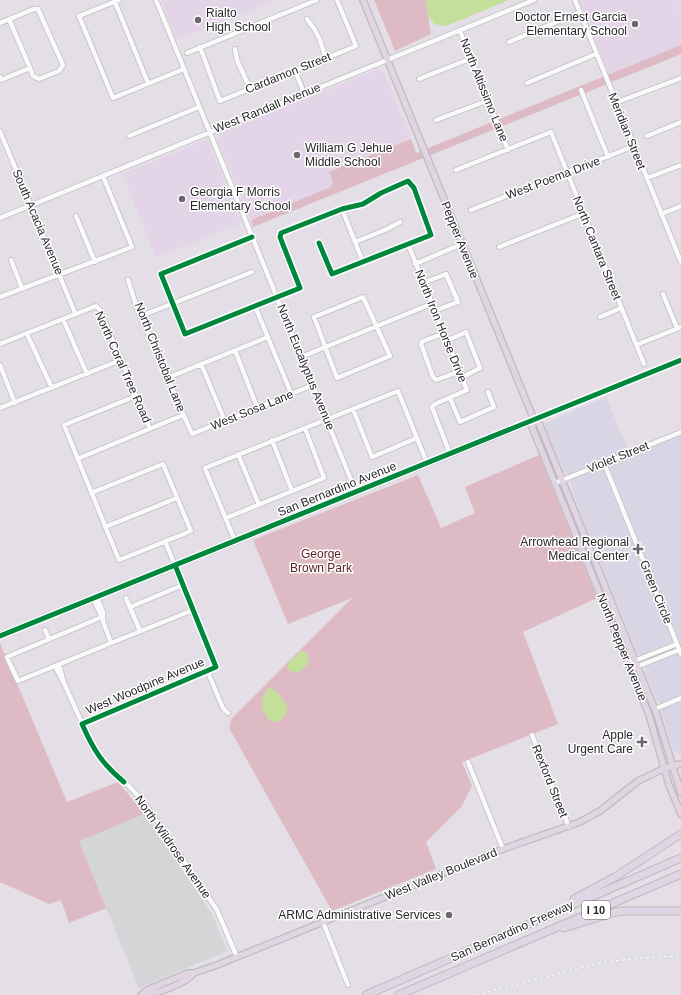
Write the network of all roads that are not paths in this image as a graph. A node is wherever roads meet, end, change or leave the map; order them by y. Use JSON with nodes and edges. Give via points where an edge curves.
{"nodes":[{"id":1,"x":156,"y":0,"type":"edge"},
{"id":2,"x":317,"y":0,"type":"edge"},
{"id":3,"x":337,"y":0,"type":"edge"},
{"id":4,"x":362,"y":0,"type":"edge"},
{"id":5,"x":534,"y":0,"type":"edge"},
{"id":6,"x":575,"y":0,"type":"edge"},
{"id":7,"x":117,"y":1,"type":"edge"},
{"id":8,"x":580,"y":12,"type":"junction"},
{"id":9,"x":9,"y":19,"type":"junction"},
{"id":10,"x":307,"y":19,"type":"dead end"},
{"id":11,"x":0,"y":23,"type":"edge"},
{"id":12,"x":460,"y":31,"type":"junction"},
{"id":13,"x":510,"y":42,"type":"dead end"},
{"id":14,"x":200,"y":47,"type":"junction"},
{"id":15,"x":235,"y":49,"type":"dead end"},
{"id":16,"x":187,"y":53,"type":"dead end"},
{"id":17,"x":596,"y":54,"type":"junction"},
{"id":18,"x":472,"y":58,"type":"junction"},
{"id":19,"x":325,"y":59,"type":"junction"},
{"id":20,"x":387,"y":60,"type":"junction"},
{"id":21,"x":30,"y":68,"type":"junction"},
{"id":22,"x":184,"y":69,"type":"junction"},
{"id":23,"x":295,"y":71,"type":"junction"},
{"id":24,"x":681,"y":78,"type":"edge"},
{"id":25,"x":0,"y":79,"type":"edge"},
{"id":26,"x":419,"y":79,"type":"dead end"},
{"id":27,"x":527,"y":83,"type":"dead end"},
{"id":28,"x":148,"y":84,"type":"junction"},
{"id":29,"x":250,"y":89,"type":"junction"},
{"id":30,"x":581,"y":90,"type":"dead end"},
{"id":31,"x":304,"y":93,"type":"junction"},
{"id":32,"x":489,"y":100,"type":"junction"},
{"id":33,"x":615,"y":103,"type":"junction"},
{"id":34,"x":199,"y":107,"type":"junction"},
{"id":35,"x":436,"y":120,"type":"dead end"},
{"id":36,"x":681,"y":122,"type":"edge"},
{"id":37,"x":0,"y":131,"type":"edge"},
{"id":38,"x":210,"y":132,"type":"junction"},
{"id":39,"x":129,"y":136,"type":"dead end"},
{"id":40,"x":647,"y":136,"type":"dead end"},
{"id":41,"x":634,"y":146,"type":"junction"},
{"id":42,"x":508,"y":150,"type":"junction"},
{"id":43,"x":608,"y":157,"type":"junction"},
{"id":44,"x":681,"y":165,"type":"edge"},
{"id":45,"x":456,"y":170,"type":"dead end"},
{"id":46,"x":568,"y":173,"type":"junction"},
{"id":47,"x":103,"y":176,"type":"junction"},
{"id":48,"x":647,"y":178,"type":"junction"},
{"id":49,"x":30,"y":206,"type":"junction"},
{"id":50,"x":681,"y":206,"type":"edge"},
{"id":51,"x":342,"y":209,"type":"junction"},
{"id":52,"x":471,"y":210,"type":"dead end"},
{"id":53,"x":582,"y":214,"type":"junction"},
{"id":54,"x":662,"y":214,"type":"junction"},
{"id":55,"x":76,"y":216,"type":"dead end"},
{"id":56,"x":0,"y":218,"type":"edge"},
{"id":57,"x":400,"y":222,"type":"dead end"},
{"id":58,"x":252,"y":237,"type":"junction"},
{"id":59,"x":356,"y":242,"type":"junction"},
{"id":60,"x":319,"y":243,"type":"dead end"},
{"id":61,"x":408,"y":244,"type":"junction"},
{"id":62,"x":462,"y":244,"type":"junction"},
{"id":63,"x":499,"y":248,"type":"dead end"},
{"id":64,"x":11,"y":260,"type":"dead end"},
{"id":65,"x":96,"y":262,"type":"junction"},
{"id":66,"x":363,"y":262,"type":"junction"},
{"id":67,"x":681,"y":262,"type":"edge"},
{"id":68,"x":415,"y":264,"type":"junction"},
{"id":69,"x":252,"y":272,"type":"dead end"},
{"id":70,"x":59,"y":274,"type":"junction"},
{"id":71,"x":128,"y":280,"type":"dead end"},
{"id":72,"x":423,"y":283,"type":"junction"},
{"id":73,"x":22,"y":288,"type":"junction"},
{"id":74,"x":663,"y":294,"type":"dead end"},
{"id":75,"x":0,"y":297,"type":"edge"},
{"id":76,"x":278,"y":297,"type":"junction"},
{"id":77,"x":173,"y":304,"type":"junction"},
{"id":78,"x":431,"y":304,"type":"junction"},
{"id":79,"x":255,"y":306,"type":"junction"},
{"id":80,"x":621,"y":308,"type":"junction"},
{"id":81,"x":434,"y":311,"type":"junction"},
{"id":82,"x":75,"y":313,"type":"junction"},
{"id":83,"x":141,"y":316,"type":"junction"},
{"id":84,"x":600,"y":317,"type":"dead end"},
{"id":85,"x":63,"y":319,"type":"junction"},
{"id":86,"x":377,"y":326,"type":"junction"},
{"id":87,"x":679,"y":328,"type":"edge"},
{"id":88,"x":27,"y":334,"type":"junction"},
{"id":89,"x":443,"y":334,"type":"junction"},
{"id":90,"x":268,"y":337,"type":"junction"},
{"id":91,"x":446,"y":341,"type":"junction"},
{"id":92,"x":0,"y":344,"type":"edge"},
{"id":93,"x":636,"y":345,"type":"junction"},
{"id":94,"x":325,"y":348,"type":"junction"},
{"id":95,"x":235,"y":350,"type":"junction"},
{"id":96,"x":301,"y":357,"type":"junction"},
{"id":97,"x":121,"y":360,"type":"junction"},
{"id":98,"x":681,"y":360,"type":"edge"},
{"id":99,"x":201,"y":364,"type":"junction"},
{"id":100,"x":644,"y":364,"type":"dead end"},
{"id":101,"x":0,"y":365,"type":"edge"},
{"id":102,"x":458,"y":372,"type":"junction"},
{"id":103,"x":87,"y":374,"type":"junction"},
{"id":104,"x":167,"y":378,"type":"junction"},
{"id":105,"x":461,"y":378,"type":"junction"},
{"id":106,"x":313,"y":385,"type":"junction"},
{"id":107,"x":52,"y":388,"type":"junction"},
{"id":108,"x":488,"y":392,"type":"dead end"},
{"id":109,"x":291,"y":393,"type":"junction"},
{"id":110,"x":136,"y":396,"type":"junction"},
{"id":111,"x":450,"y":398,"type":"junction"},
{"id":112,"x":15,"y":402,"type":"junction"},
{"id":113,"x":257,"y":407,"type":"junction"},
{"id":114,"x":0,"y":408,"type":"edge"},
{"id":115,"x":353,"y":409,"type":"junction"},
{"id":116,"x":183,"y":415,"type":"junction"},
{"id":117,"x":327,"y":419,"type":"junction"},
{"id":118,"x":534,"y":420,"type":"junction"},
{"id":119,"x":224,"y":421,"type":"junction"},
{"id":120,"x":304,"y":428,"type":"junction"},
{"id":121,"x":150,"y":429,"type":"junction"},
{"id":122,"x":681,"y":432,"type":"edge"},
{"id":123,"x":192,"y":434,"type":"joint"},
{"id":124,"x":417,"y":438,"type":"junction"},
{"id":125,"x":272,"y":440,"type":"junction"},
{"id":126,"x":238,"y":454,"type":"junction"},
{"id":127,"x":450,"y":454,"type":"junction"},
{"id":128,"x":78,"y":459,"type":"junction"},
{"id":129,"x":427,"y":463,"type":"junction"},
{"id":130,"x":604,"y":463,"type":"junction"},
{"id":131,"x":562,"y":480,"type":"junction"},
{"id":132,"x":555,"y":483,"type":"junction"},
{"id":133,"x":292,"y":491,"type":"junction"},
{"id":134,"x":356,"y":492,"type":"junction"},
{"id":135,"x":91,"y":493,"type":"junction"},
{"id":136,"x":177,"y":498,"type":"junction"},
{"id":137,"x":258,"y":505,"type":"junction"},
{"id":138,"x":226,"y":518,"type":"junction"},
{"id":139,"x":105,"y":527,"type":"junction"},
{"id":140,"x":165,"y":541,"type":"junction"},
{"id":141,"x":235,"y":541,"type":"junction"},
{"id":142,"x":176,"y":565,"type":"junction"},
{"id":143,"x":183,"y":585,"type":"junction"},
{"id":144,"x":95,"y":597,"type":"junction"},
{"id":145,"x":126,"y":598,"type":"dead end"},
{"id":146,"x":130,"y":607,"type":"junction"},
{"id":147,"x":193,"y":610,"type":"junction"},
{"id":148,"x":102,"y":617,"type":"junction"},
{"id":149,"x":45,"y":630,"type":"dead end"},
{"id":150,"x":140,"y":631,"type":"junction"},
{"id":151,"x":0,"y":636,"type":"edge"},
{"id":152,"x":49,"y":639,"type":"junction"},
{"id":153,"x":111,"y":643,"type":"junction"},
{"id":154,"x":677,"y":644,"type":"junction"},
{"id":155,"x":680,"y":652,"type":"edge"},
{"id":156,"x":636,"y":660,"type":"junction"},
{"id":157,"x":629,"y":663,"type":"junction"},
{"id":158,"x":57,"y":665,"type":"junction"},
{"id":159,"x":638,"y":666,"type":"junction"},
{"id":160,"x":631,"y":669,"type":"junction"},
{"id":161,"x":207,"y":670,"type":"junction"},
{"id":162,"x":636,"y":681,"type":"junction"},
{"id":163,"x":648,"y":692,"type":"junction"},
{"id":164,"x":681,"y":698,"type":"edge"},
{"id":165,"x":655,"y":709,"type":"junction"},
{"id":166,"x":228,"y":712,"type":"dead end"},
{"id":167,"x":82,"y":724,"type":"junction"},
{"id":168,"x":532,"y":735,"type":"dead end"},
{"id":169,"x":468,"y":762,"type":"dead end"},
{"id":170,"x":681,"y":764,"type":"edge"},
{"id":171,"x":673,"y":766,"type":"junction"},
{"id":172,"x":665,"y":768,"type":"junction"},
{"id":173,"x":681,"y":793,"type":"edge"},
{"id":174,"x":681,"y":814,"type":"edge"},
{"id":175,"x":569,"y":827,"type":"junction"},
{"id":176,"x":681,"y":834,"type":"edge"},
{"id":177,"x":503,"y":849,"type":"junction"},
{"id":178,"x":681,"y":858,"type":"edge"},
{"id":179,"x":681,"y":874,"type":"edge"},
{"id":180,"x":681,"y":911,"type":"edge"},
{"id":181,"x":539,"y":919,"type":"junction"},
{"id":182,"x":323,"y":922,"type":"junction"},
{"id":183,"x":510,"y":946,"type":"junction"},
{"id":184,"x":237,"y":957,"type":"junction"},
{"id":185,"x":348,"y":985,"type":"dead end"},
{"id":186,"x":143,"y":995,"type":"edge"},
{"id":187,"x":366,"y":995,"type":"edge"},
{"id":188,"x":399,"y":995,"type":"edge"}],
"edges":[{"from":1,"to":22,"type":"street","name":"North Eucalyptus Avenue"},
{"from":2,"to":14,"type":"street"},
{"from":3,"to":19,"type":"street","name":"Cardamon Street","via":[[356,46]]},
{"from":4,"to":20,"type":"main road","name":"Pepper Avenue"},
{"from":5,"to":12,"type":"street","name":"West Randall Avenue"},
{"from":6,"to":8,"type":"street","name":"Meridian Street"},
{"from":7,"to":28,"type":"street"},
{"from":7,"to":28,"type":"street","via":[[79,16],[113,98]]},
{"from":8,"to":13,"type":"street"},
{"from":8,"to":17,"type":"street","name":"Meridian Street"},
{"from":9,"to":11,"type":"street"},
{"from":9,"to":21,"type":"street"},
{"from":9,"to":21,"type":"street","via":[[38,9],[63,65],[59,71],[39,79],[33,76]]},
{"from":10,"to":19,"type":"street","via":[[321,42]]},
{"from":12,"to":18,"type":"street","name":"North Altissimo Lane"},
{"from":12,"to":20,"type":"street","name":"West Randall Avenue"},
{"from":14,"to":16,"type":"street"},
{"from":14,"to":29,"type":"street","name":"Cardamon Street","via":[[220,101]]},
{"from":15,"to":29,"type":"street"},
{"from":17,"to":27,"type":"street"},
{"from":17,"to":33,"type":"street","name":"Meridian Street"},
{"from":18,"to":26,"type":"street"},
{"from":18,"to":32,"type":"street","name":"North Altissimo Lane"},
{"from":19,"to":23,"type":"street","name":"Cardamon Street"},
{"from":20,"to":31,"type":"street","name":"West Randall Avenue"},
{"from":20,"to":62,"type":"main road","name":"Pepper Avenue"},
{"from":21,"to":25,"type":"street"},
{"from":22,"to":28,"type":"street"},
{"from":22,"to":34,"type":"street","name":"North Eucalyptus Avenue"},
{"from":23,"to":29,"type":"street","name":"Cardamon Street"},
{"from":23,"to":31,"type":"street"},
{"from":24,"to":33,"type":"street"},
{"from":30,"to":43,"type":"street"},
{"from":31,"to":38,"type":"street","name":"West Randall Avenue"},
{"from":32,"to":35,"type":"street"},
{"from":32,"to":42,"type":"street","name":"North Altissimo Lane"},
{"from":33,"to":41,"type":"street","name":"Meridian Street"},
{"from":34,"to":38,"type":"street","name":"North Eucalyptus Avenue"},
{"from":34,"to":39,"type":"street"},
{"from":36,"to":40,"type":"street"},
{"from":37,"to":49,"type":"street","name":"South Acacia Avenue"},
{"from":38,"to":47,"type":"street","name":"West Randall Avenue"},
{"from":38,"to":58,"type":"street","name":"North Eucalyptus Avenue"},
{"from":41,"to":43,"type":"street","name":"West Poema Drive"},
{"from":41,"to":48,"type":"street","name":"Meridian Street"},
{"from":42,"to":45,"type":"street"},
{"from":42,"to":46,"type":"street","name":"North Cantara Street","via":[[551,132]]},
{"from":43,"to":46,"type":"street","name":"West Poema Drive"},
{"from":44,"to":48,"type":"street"},
{"from":46,"to":52,"type":"street","name":"West Poema Drive"},
{"from":46,"to":53,"type":"street","name":"North Cantara Street"},
{"from":47,"to":49,"type":"street","name":"West Randall Avenue"},
{"from":47,"to":65,"type":"street","via":[[132,247]]},
{"from":48,"to":54,"type":"street","name":"Meridian Street"},
{"from":49,"to":56,"type":"street","name":"West Randall Avenue"},
{"from":49,"to":70,"type":"street","name":"South Acacia Avenue"},
{"from":50,"to":54,"type":"street"},
{"from":51,"to":59,"type":"street"},
{"from":51,"to":61,"type":"street","via":[[363,204],[408,181],[414,188],[432,235]]},
{"from":51,"to":76,"type":"street","via":[[281,233],[280,237],[300,288]]},
{"from":53,"to":63,"type":"street"},
{"from":53,"to":80,"type":"street","name":"North Cantara Street"},
{"from":54,"to":67,"type":"street","name":"Meridian Street"},
{"from":55,"to":65,"type":"street"},
{"from":57,"to":59,"type":"street"},
{"from":58,"to":76,"type":"street","name":"North Eucalyptus Avenue"},
{"from":58,"to":77,"type":"street","via":[[161,274]]},
{"from":59,"to":66,"type":"street"},
{"from":60,"to":66,"type":"street","via":[[332,274]]},
{"from":61,"to":66,"type":"street"},
{"from":61,"to":68,"type":"street","name":"North Iron Horse Drive"},
{"from":62,"to":68,"type":"street"},
{"from":62,"to":118,"type":"main road","name":"Pepper Avenue"},
{"from":64,"to":73,"type":"street"},
{"from":65,"to":70,"type":"street"},
{"from":68,"to":72,"type":"street","name":"North Iron Horse Drive"},
{"from":69,"to":77,"type":"street"},
{"from":70,"to":73,"type":"street"},
{"from":70,"to":82,"type":"street","name":"South Acacia Avenue"},
{"from":71,"to":83,"type":"street","name":"North Christobal Lane"},
{"from":72,"to":78,"type":"street","name":"North Iron Horse Drive"},
{"from":72,"to":81,"type":"street","via":[[446,274],[458,302]]},
{"from":73,"to":75,"type":"street"},
{"from":74,"to":87,"type":"street"},
{"from":76,"to":79,"type":"street"},
{"from":76,"to":96,"type":"street","name":"North Eucalyptus Avenue"},
{"from":77,"to":79,"type":"street","via":[[185,334]]},
{"from":77,"to":83,"type":"street"},
{"from":78,"to":81,"type":"street","name":"North Iron Horse Drive"},
{"from":78,"to":86,"type":"street"},
{"from":79,"to":90,"type":"street"},
{"from":80,"to":84,"type":"street"},
{"from":80,"to":93,"type":"street","name":"North Cantara Street"},
{"from":81,"to":89,"type":"street","name":"North Iron Horse Drive"},
{"from":82,"to":85,"type":"street"},
{"from":82,"to":97,"type":"street","name":"North Coral Tree Road","via":[[96,306],[100,310]]},
{"from":83,"to":104,"type":"street","name":"North Christobal Lane"},
{"from":85,"to":88,"type":"street"},
{"from":85,"to":103,"type":"street"},
{"from":86,"to":94,"type":"street"},
{"from":86,"to":94,"type":"street","via":[[363,297],[316,315],[314,320]]},
{"from":86,"to":94,"type":"street","via":[[390,356],[337,378]]},
{"from":87,"to":93,"type":"street"},
{"from":88,"to":92,"type":"street"},
{"from":88,"to":107,"type":"street"},
{"from":89,"to":91,"type":"street","name":"North Iron Horse Drive"},
{"from":89,"to":102,"type":"street","via":[[421,344],[433,377],[436,380]]},
{"from":90,"to":95,"type":"street"},
{"from":90,"to":109,"type":"street"},
{"from":91,"to":102,"type":"street","name":"North Iron Horse Drive"},
{"from":91,"to":105,"type":"street","via":[[466,332],[480,368]]},
{"from":93,"to":100,"type":"street","name":"North Cantara Street"},
{"from":94,"to":96,"type":"street"},
{"from":95,"to":99,"type":"street"},
{"from":95,"to":113,"type":"street"},
{"from":96,"to":106,"type":"street","name":"North Eucalyptus Avenue"},
{"from":97,"to":103,"type":"street"},
{"from":97,"to":110,"type":"street","name":"North Coral Tree Road"},
{"from":98,"to":118,"type":"street","name":"San Bernardino Avenue"},
{"from":99,"to":104,"type":"street"},
{"from":99,"to":119,"type":"street"},
{"from":101,"to":112,"type":"street"},
{"from":102,"to":105,"type":"street","name":"North Iron Horse Drive"},
{"from":103,"to":107,"type":"street"},
{"from":104,"to":116,"type":"street","name":"North Christobal Lane"},
{"from":105,"to":111,"type":"street","name":"North Iron Horse Drive","via":[[467,390]]},
{"from":106,"to":109,"type":"street","name":"West Sosa Lane"},
{"from":106,"to":117,"type":"street","name":"North Eucalyptus Avenue"},
{"from":107,"to":112,"type":"street"},
{"from":108,"to":111,"type":"street","via":[[494,407],[460,422]]},
{"from":109,"to":113,"type":"street","name":"West Sosa Lane"},
{"from":110,"to":121,"type":"street","name":"North Coral Tree Road"},
{"from":110,"to":128,"type":"street","via":[[64,425]]},
{"from":111,"to":127,"type":"street","via":[[432,407]]},
{"from":112,"to":114,"type":"street"},
{"from":113,"to":119,"type":"street","name":"West Sosa Lane"},
{"from":115,"to":117,"type":"street"},
{"from":115,"to":124,"type":"street","via":[[398,390]]},
{"from":115,"to":124,"type":"street","via":[[372,457]]},
{"from":116,"to":121,"type":"street"},
{"from":116,"to":123,"type":"street","name":"North Christobal Lane"},
{"from":117,"to":120,"type":"street"},
{"from":117,"to":134,"type":"street","name":"North Eucalyptus Avenue"},
{"from":118,"to":127,"type":"main road","name":"San Bernardino Avenue"},
{"from":118,"to":131,"type":"main road","name":"Pepper Avenue","via":[[539,423]]},
{"from":118,"to":132,"type":"main road","name":"Pepper Avenue","via":[[532,427]]},
{"from":119,"to":123,"type":"street","name":"West Sosa Lane"},
{"from":120,"to":125,"type":"street"},
{"from":120,"to":133,"type":"street","via":[[324,478]]},
{"from":121,"to":128,"type":"street"},
{"from":122,"to":130,"type":"street","name":"Violet Street"},
{"from":124,"to":129,"type":"street"},
{"from":125,"to":126,"type":"street"},
{"from":125,"to":133,"type":"street"},
{"from":126,"to":137,"type":"street"},
{"from":126,"to":138,"type":"street","via":[[205,468]]},
{"from":127,"to":129,"type":"main road","name":"San Bernardino Avenue"},
{"from":128,"to":135,"type":"street"},
{"from":129,"to":134,"type":"main road","name":"San Bernardino Avenue"},
{"from":130,"to":131,"type":"street","name":"Violet Street"},
{"from":130,"to":154,"type":"street","name":"Green Circle"},
{"from":131,"to":132,"type":"street","name":"Violet Street"},
{"from":131,"to":156,"type":"main road","name":"North Pepper Avenue"},
{"from":132,"to":157,"type":"main road","name":"North Pepper Avenue"},
{"from":133,"to":137,"type":"street"},
{"from":134,"to":141,"type":"main road","name":"San Bernardino Avenue"},
{"from":135,"to":136,"type":"street","via":[[163,464]]},
{"from":135,"to":139,"type":"street"},
{"from":136,"to":139,"type":"street"},
{"from":136,"to":140,"type":"street","via":[[191,531]]},
{"from":137,"to":138,"type":"street"},
{"from":138,"to":141,"type":"street"},
{"from":139,"to":140,"type":"street","via":[[119,560]]},
{"from":140,"to":142,"type":"street"},
{"from":141,"to":142,"type":"main road","name":"San Bernardino Avenue"},
{"from":142,"to":143,"type":"street"},
{"from":142,"to":144,"type":"main road","name":"San Bernardino Avenue"},
{"from":143,"to":146,"type":"street"},
{"from":143,"to":147,"type":"street"},
{"from":144,"to":148,"type":"street"},
{"from":144,"to":151,"type":"main road","name":"San Bernardino Avenue"},
{"from":145,"to":146,"type":"street"},
{"from":146,"to":150,"type":"street"},
{"from":147,"to":150,"type":"street"},
{"from":147,"to":161,"type":"street","name":"West Woodpine Avenue","via":[[216,667]]},
{"from":148,"to":152,"type":"street"},
{"from":148,"to":153,"type":"street"},
{"from":149,"to":152,"type":"street"},
{"from":150,"to":153,"type":"street"},
{"from":152,"to":158,"type":"street","via":[[7,656],[18,681]]},
{"from":153,"to":158,"type":"street"},
{"from":154,"to":155,"type":"street","name":"Green Circle"},
{"from":154,"to":156,"type":"street"},
{"from":155,"to":159,"type":"street"},
{"from":156,"to":157,"type":"street"},
{"from":156,"to":159,"type":"main road","name":"North Pepper Avenue"},
{"from":157,"to":160,"type":"main road","name":"North Pepper Avenue"},
{"from":158,"to":167,"type":"street","name":"North Wildrose Avenue"},
{"from":159,"to":160,"type":"street"},
{"from":159,"to":163,"type":"main road","name":"North Pepper Avenue"},
{"from":160,"to":162,"type":"main road","name":"North Pepper Avenue"},
{"from":161,"to":166,"type":"street","via":[[223,708]]},
{"from":161,"to":167,"type":"street","name":"West Woodpine Avenue"},
{"from":162,"to":163,"type":"main road"},
{"from":162,"to":172,"type":"main road","name":"North Pepper Avenue"},
{"from":163,"to":165,"type":"main road","name":"North Pepper Avenue"},
{"from":164,"to":165,"type":"street"},
{"from":165,"to":171,"type":"main road","name":"North Pepper Avenue"},
{"from":167,"to":184,"type":"street","name":"North Wildrose Avenue","via":[[97,755],[142,800],[217,910]]},
{"from":168,"to":175,"type":"street","name":"Rexford Street"},
{"from":169,"to":177,"type":"street"},
{"from":170,"to":171,"type":"main road","name":"West Valley Boulevard"},
{"from":171,"to":172,"type":"main road","name":"West Valley Boulevard"},
{"from":171,"to":173,"type":"main road","name":"North Pepper Avenue"},
{"from":172,"to":174,"type":"main road","name":"North Pepper Avenue"},
{"from":172,"to":175,"type":"main road","name":"West Valley Boulevard","via":[[638,781],[600,810]]},
{"from":175,"to":177,"type":"main road","name":"West Valley Boulevard"},
{"from":176,"to":181,"type":"highway","via":[[615,877]]},
{"from":177,"to":182,"type":"main road","name":"West Valley Boulevard"},
{"from":178,"to":181,"type":"highway","name":"San Bernardino Freeway","number":"I 10"},
{"from":179,"to":183,"type":"highway","name":"San Bernardino Freeway","number":"I 10"},
{"from":180,"to":183,"type":"highway","via":[[635,910],[612,913]]},
{"from":181,"to":187,"type":"highway","name":"San Bernardino Freeway","number":"I 10"},
{"from":182,"to":184,"type":"main road","name":"West Valley Boulevard"},
{"from":182,"to":185,"type":"street"},
{"from":183,"to":188,"type":"highway","name":"San Bernardino Freeway","number":"I 10"},
{"from":184,"to":186,"type":"main road","name":"West Valley Boulevard","via":[[194,973],[186,980],[150,995]]}]}
